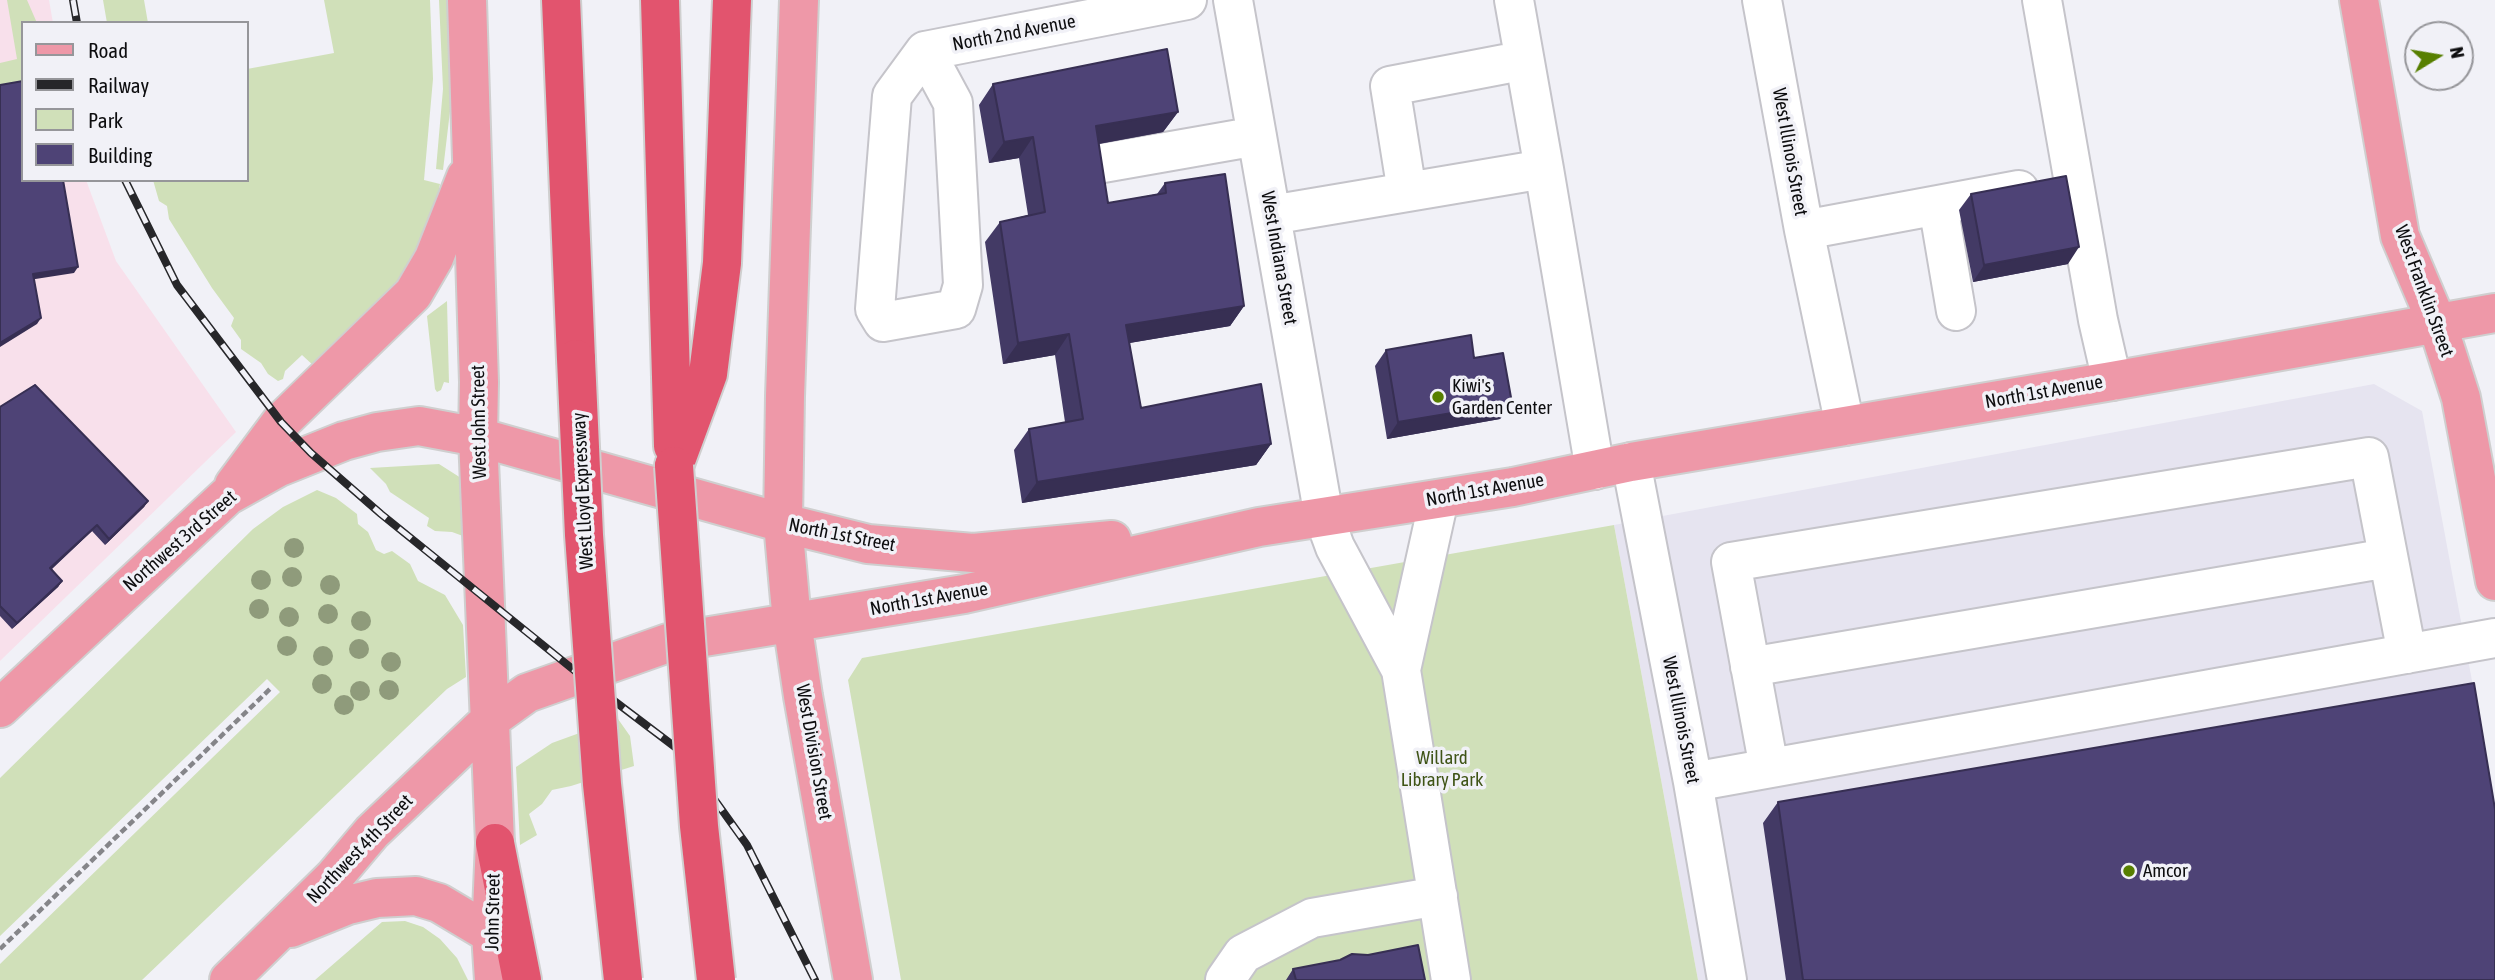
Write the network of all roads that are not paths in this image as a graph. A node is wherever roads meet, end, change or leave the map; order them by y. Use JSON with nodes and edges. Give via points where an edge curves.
{"nodes":[{"id":1,"x":467,"y":0,"type":"edge"},
{"id":2,"x":561,"y":0,"type":"edge"},
{"id":3,"x":660,"y":0,"type":"edge"},
{"id":4,"x":732,"y":0,"type":"edge"},
{"id":5,"x":799,"y":0,"type":"edge"},
{"id":6,"x":1187,"y":0,"type":"edge"},
{"id":7,"x":1233,"y":0,"type":"edge"},
{"id":8,"x":1514,"y":0,"type":"edge"},
{"id":9,"x":1762,"y":0,"type":"edge"},
{"id":10,"x":2042,"y":0,"type":"edge"},
{"id":11,"x":2359,"y":0,"type":"edge"},
{"id":12,"x":1129,"y":5,"type":"edge"},
{"id":13,"x":925,"y":51,"type":"junction"},
{"id":14,"x":1505,"y":64,"type":"dead end"},
{"id":15,"x":1257,"y":136,"type":"junction"},
{"id":16,"x":473,"y":159,"type":"junction"},
{"id":17,"x":1103,"y":163,"type":"edge"},
{"id":18,"x":1544,"y":169,"type":"junction"},
{"id":19,"x":2075,"y":180,"type":"junction"},
{"id":20,"x":1407,"y":192,"type":"junction"},
{"id":21,"x":1938,"y":205,"type":"junction"},
{"id":22,"x":1271,"y":215,"type":"junction"},
{"id":23,"x":1804,"y":230,"type":"junction"},
{"id":24,"x":1956,"y":311,"type":"dead end"},
{"id":25,"x":2495,"y":313,"type":"edge"},
{"id":26,"x":2437,"y":323,"type":"junction"},
{"id":27,"x":2112,"y":381,"type":"junction"},
{"id":28,"x":1845,"y":426,"type":"junction"},
{"id":29,"x":478,"y":437,"type":"junction"},
{"id":30,"x":1631,"y":462,"type":"junction"},
{"id":31,"x":674,"y":466,"type":"junction"},
{"id":32,"x":1595,"y":470,"type":"junction"},
{"id":33,"x":227,"y":496,"type":"junction"},
{"id":34,"x":1439,"y":499,"type":"junction"},
{"id":35,"x":1324,"y":517,"type":"junction"},
{"id":36,"x":783,"y":523,"type":"junction"},
{"id":37,"x":1259,"y":527,"type":"junction"},
{"id":38,"x":2388,"y":558,"type":"junction"},
{"id":39,"x":2495,"y":581,"type":"edge"},
{"id":40,"x":792,"y":622,"type":"junction"},
{"id":41,"x":2495,"y":638,"type":"edge"},
{"id":42,"x":2407,"y":654,"type":"junction"},
{"id":43,"x":1750,"y":667,"type":"junction"},
{"id":44,"x":1401,"y":670,"type":"junction"},
{"id":45,"x":2,"y":702,"type":"edge"},
{"id":46,"x":491,"y":719,"type":"junction"},
{"id":47,"x":1769,"y":768,"type":"junction"},
{"id":48,"x":1693,"y":782,"type":"junction"},
{"id":49,"x":495,"y":844,"type":"junction"},
{"id":50,"x":1438,"y":896,"type":"junction"},
{"id":51,"x":279,"y":932,"type":"junction"},
{"id":52,"x":491,"y":933,"type":"junction"},
{"id":53,"x":229,"y":980,"type":"edge"},
{"id":54,"x":494,"y":980,"type":"edge"},
{"id":55,"x":522,"y":980,"type":"edge"},
{"id":56,"x":623,"y":980,"type":"edge"},
{"id":57,"x":716,"y":980,"type":"edge"},
{"id":58,"x":853,"y":980,"type":"edge"},
{"id":59,"x":1225,"y":980,"type":"edge"},
{"id":60,"x":1451,"y":980,"type":"edge"},
{"id":61,"x":1727,"y":980,"type":"edge"}],
"edges":[{"from":1,"to":16,"type":"main road","name":"West John Street"},
{"from":2,"to":56,"type":"highway","name":"West Lloyd Expressway","bridge":true,"via":[[584,535],[602,784]]},
{"from":3,"to":31,"type":"highway"},
{"from":4,"to":31,"type":"highway","via":[[722,263],[708,374]]},
{"from":5,"to":36,"type":"main road","name":"West Division Street"},
{"from":6,"to":12,"type":"street","name":"North 2nd Avenue"},
{"from":7,"to":15,"type":"street","name":"West Indiana Street"},
{"from":8,"to":18,"type":"street"},
{"from":9,"to":23,"type":"street","name":"West Illinois Street"},
{"from":10,"to":19,"type":"street"},
{"from":11,"to":26,"type":"main road","name":"West Franklin Street","via":[[2400,236]]},
{"from":12,"to":13,"type":"street","name":"North 2nd Avenue"},
{"from":13,"to":13,"type":"street","via":[[892,96],[875,309],[883,322],[956,309],[963,285],[953,103]]},
{"from":14,"to":20,"type":"street","via":[[1390,86]]},
{"from":15,"to":17,"type":"street"},
{"from":15,"to":22,"type":"street","name":"West Indiana Street"},
{"from":16,"to":29,"type":"main road","name":"West John Street"},
{"from":16,"to":33,"type":"main road","via":[[434,258],[413,293],[281,422]]},
{"from":18,"to":20,"type":"street"},
{"from":18,"to":32,"type":"street"},
{"from":19,"to":21,"type":"street"},
{"from":19,"to":27,"type":"street"},
{"from":20,"to":22,"type":"street"},
{"from":21,"to":23,"type":"street"},
{"from":21,"to":24,"type":"street"},
{"from":22,"to":35,"type":"street","name":"West Indiana Street"},
{"from":23,"to":28,"type":"street","name":"West Illinois Street"},
{"from":25,"to":26,"type":"main road","name":"North 1st Avenue"},
{"from":26,"to":27,"type":"main road","name":"North 1st Avenue"},
{"from":26,"to":39,"type":"main road","name":"West Franklin Street","via":[[2460,398]]},
{"from":27,"to":28,"type":"main road","name":"North 1st Avenue"},
{"from":28,"to":30,"type":"main road","name":"North 1st Avenue"},
{"from":29,"to":33,"type":"main road","name":"Northwest 3rd Street","via":[[419,426],[377,432],[300,458]]},
{"from":29,"to":36,"type":"main road","name":"North 1st Street"},
{"from":29,"to":46,"type":"main road","name":"West John Street"},
{"from":30,"to":32,"type":"main road","name":"North 1st Avenue"},
{"from":30,"to":48,"type":"street","name":"West Illinois Street"},
{"from":31,"to":57,"type":"highway","bridge":true,"via":[[698,813]]},
{"from":32,"to":34,"type":"main road","name":"North 1st Avenue"},
{"from":33,"to":45,"type":"main road","name":"Northwest 3rd Street"},
{"from":34,"to":35,"type":"main road","name":"North 1st Avenue"},
{"from":34,"to":44,"type":"street"},
{"from":35,"to":37,"type":"main road","name":"North 1st Avenue"},
{"from":35,"to":44,"type":"street","name":"West Indiana Street","via":[[1335,547]]},
{"from":36,"to":37,"type":"main road","name":"North 1st Street","via":[[868,544],[973,553]]},
{"from":36,"to":40,"type":"main road","name":"West Division Street"},
{"from":37,"to":40,"type":"main road","name":"North 1st Avenue","via":[[964,594]]},
{"from":38,"to":42,"type":"street"},
{"from":38,"to":43,"type":"street"},
{"from":38,"to":43,"type":"street","via":[[2369,457],[1731,562]]},
{"from":40,"to":46,"type":"main road","name":"North 1st Avenue","via":[[668,643],[527,693]]},
{"from":40,"to":58,"type":"main road","name":"West Division Street"},
{"from":41,"to":42,"type":"street"},
{"from":42,"to":47,"type":"street"},
{"from":43,"to":47,"type":"street"},
{"from":44,"to":50,"type":"street"},
{"from":46,"to":49,"type":"main road","name":"West John Street"},
{"from":46,"to":51,"type":"main road","name":"Northwest 4th Street","via":[[372,832]]},
{"from":47,"to":48,"type":"street"},
{"from":48,"to":61,"type":"street","name":"West Illinois Street"},
{"from":49,"to":52,"type":"main road","name":"John Street"},
{"from":49,"to":55,"type":"highway"},
{"from":50,"to":59,"type":"street","via":[[1312,918],[1243,954]]},
{"from":50,"to":60,"type":"street"},
{"from":51,"to":52,"type":"main road","via":[[348,905],[393,896],[439,903]]},
{"from":51,"to":53,"type":"main road","name":"Northwest 4th Street"},
{"from":52,"to":54,"type":"main road","name":"John Street"}]}
